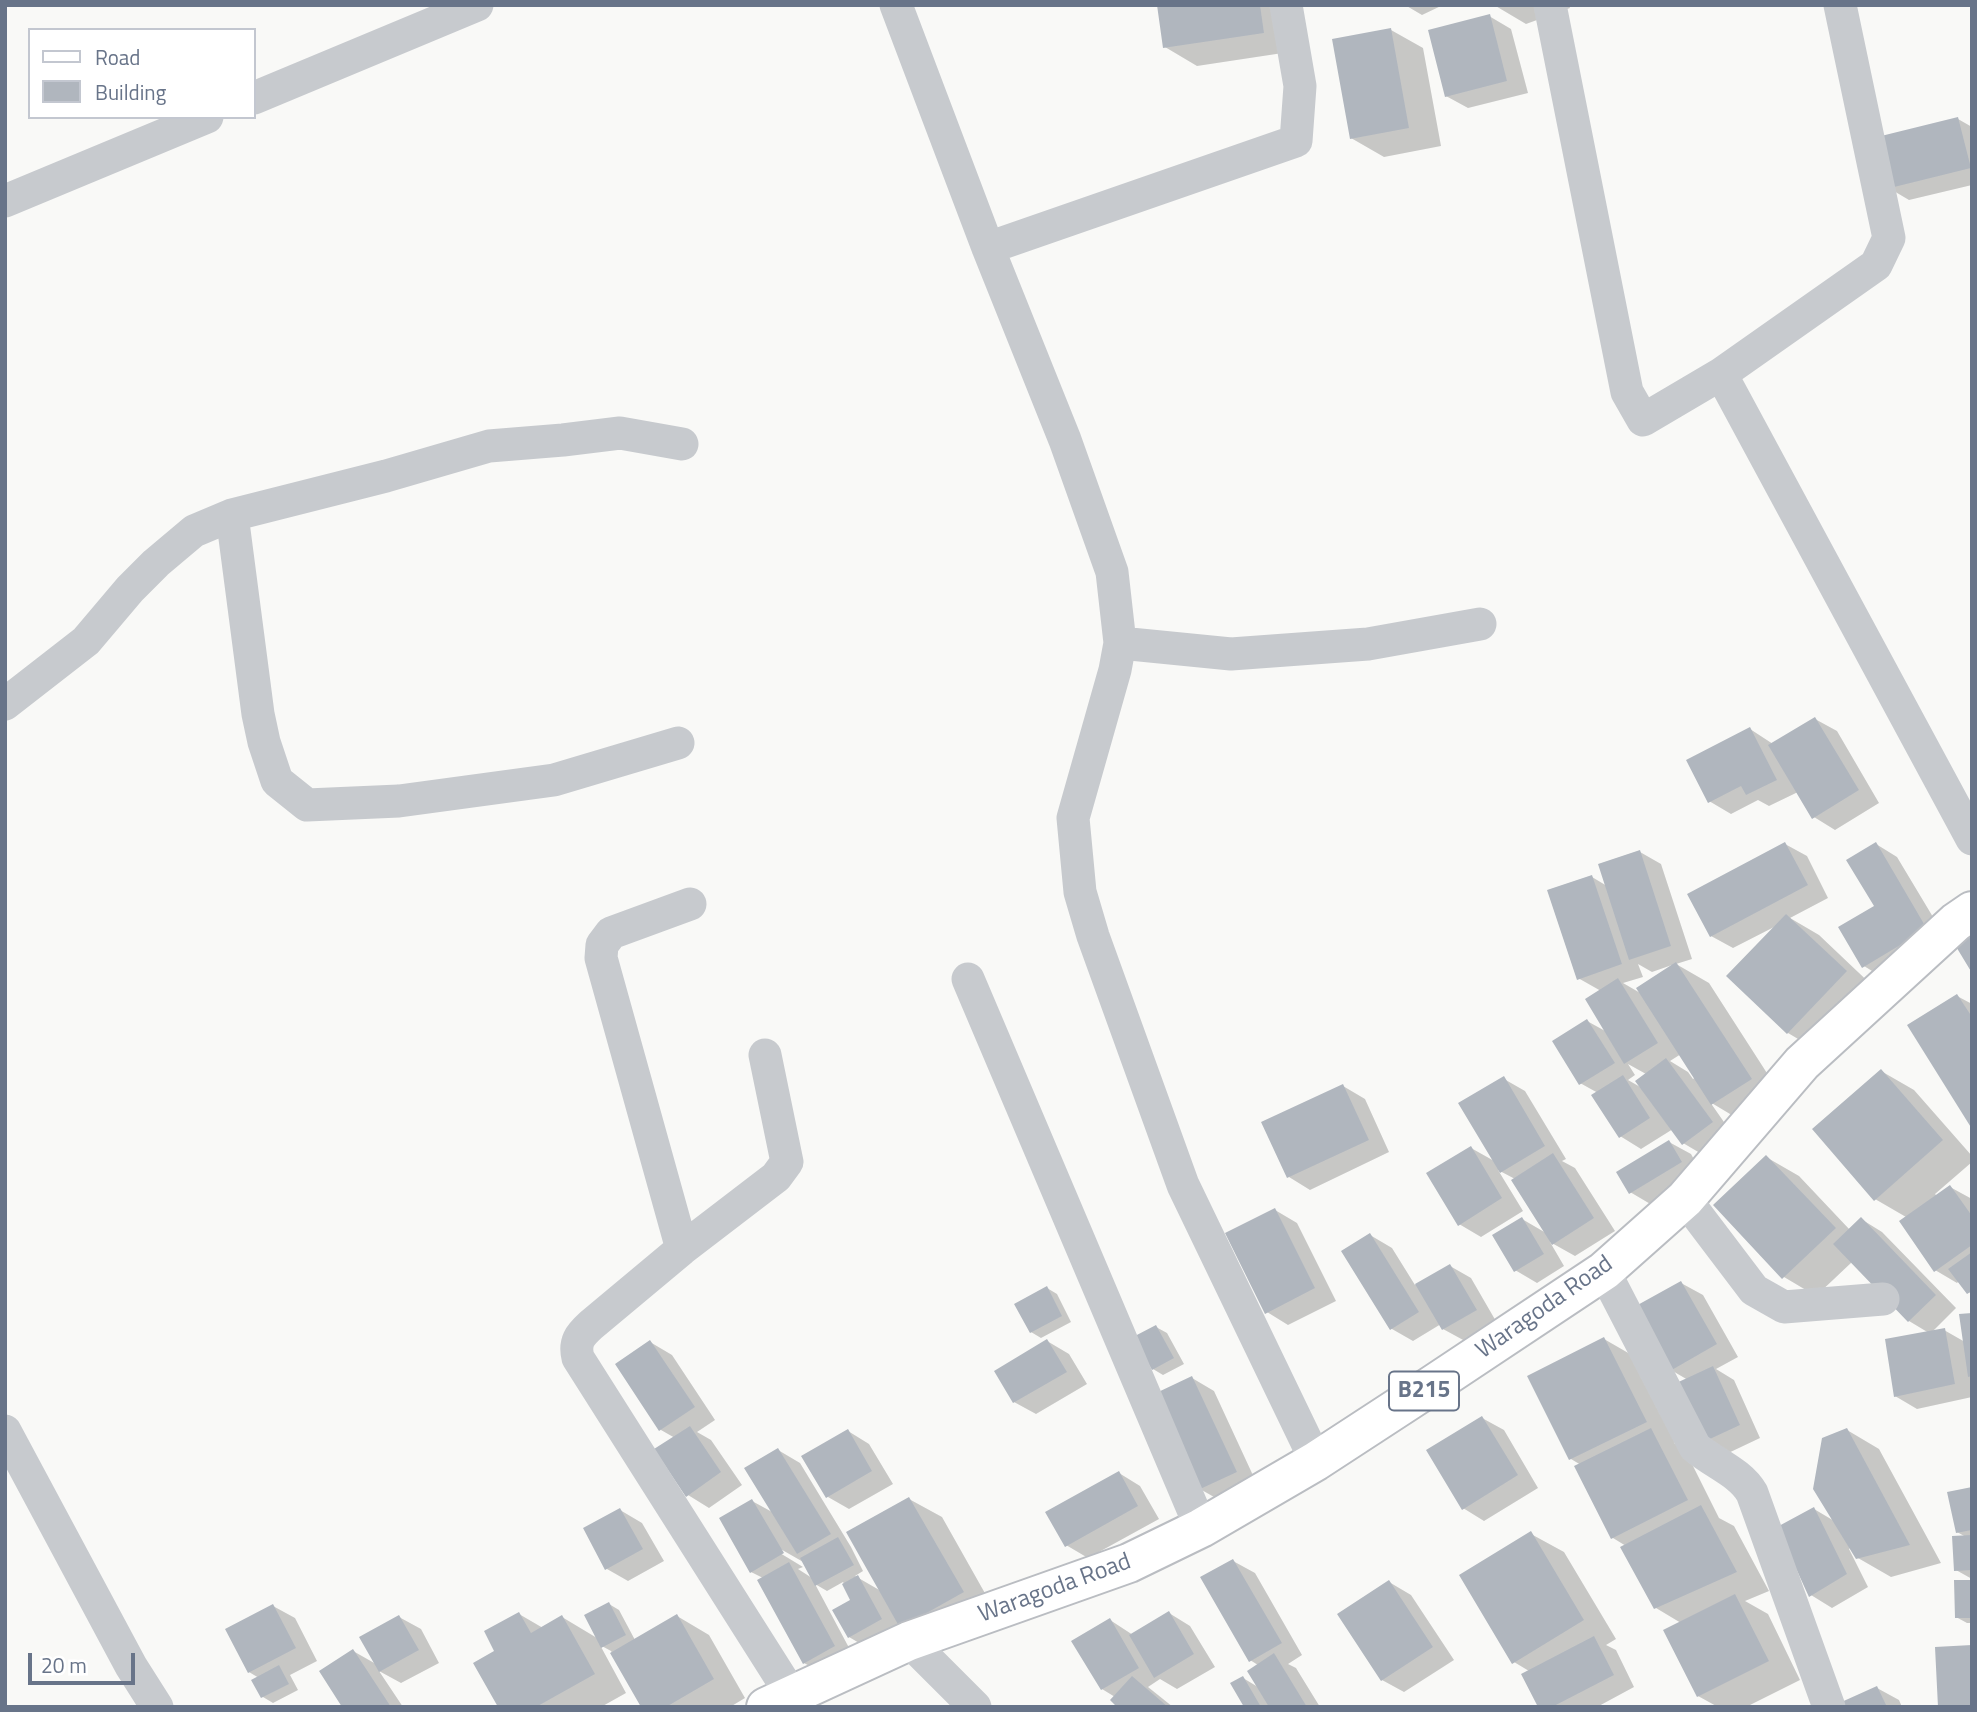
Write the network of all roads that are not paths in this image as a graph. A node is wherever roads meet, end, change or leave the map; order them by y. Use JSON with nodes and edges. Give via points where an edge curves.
{"nodes":[{"id":1,"x":477,"y":5,"type":"edge"},
{"id":2,"x":897,"y":5,"type":"edge"},
{"id":3,"x":1286,"y":5,"type":"edge"},
{"id":4,"x":1550,"y":5,"type":"edge"},
{"id":5,"x":1840,"y":5,"type":"edge"},
{"id":6,"x":256,"y":97,"type":"edge"},
{"id":7,"x":202,"y":119,"type":"edge"},
{"id":8,"x":5,"y":201,"type":"edge"},
{"id":9,"x":988,"y":248,"type":"junction"},
{"id":10,"x":1721,"y":374,"type":"junction"},
{"id":11,"x":682,"y":444,"type":"dead end"},
{"id":12,"x":232,"y":516,"type":"junction"},
{"id":13,"x":1480,"y":624,"type":"dead end"},
{"id":14,"x":1120,"y":643,"type":"junction"},
{"id":15,"x":5,"y":704,"type":"edge"},
{"id":16,"x":678,"y":743,"type":"dead end"},
{"id":17,"x":1972,"y":839,"type":"edge"},
{"id":18,"x":690,"y":904,"type":"dead end"},
{"id":19,"x":1972,"y":911,"type":"edge"},
{"id":20,"x":968,"y":979,"type":"dead end"},
{"id":21,"x":765,"y":1055,"type":"dead end"},
{"id":22,"x":1685,"y":1199,"type":"junction"},
{"id":23,"x":682,"y":1249,"type":"junction"},
{"id":24,"x":1604,"y":1271,"type":"junction"},
{"id":25,"x":1883,"y":1299,"type":"dead end"},
{"id":26,"x":5,"y":1431,"type":"edge"},
{"id":27,"x":1316,"y":1461,"type":"junction"},
{"id":28,"x":1201,"y":1528,"type":"junction"},
{"id":29,"x":909,"y":1640,"type":"junction"},
{"id":30,"x":778,"y":1700,"type":"edge"},
{"id":31,"x":157,"y":1707,"type":"edge"},
{"id":32,"x":975,"y":1707,"type":"edge"},
{"id":33,"x":1829,"y":1707,"type":"edge"}],
"edges":[{"from":1,"to":6,"type":"street"},
{"from":2,"to":9,"type":"street"},
{"from":3,"to":9,"type":"street","via":[[1300,86],[1296,141]]},
{"from":4,"to":10,"type":"street","via":[[1627,392],[1643,420]]},
{"from":5,"to":10,"type":"street","via":[[1889,238],[1876,265]]},
{"from":7,"to":8,"type":"street"},
{"from":9,"to":14,"type":"street","via":[[1112,572]]},
{"from":10,"to":17,"type":"street"},
{"from":11,"to":12,"type":"street","via":[[620,433],[489,446]]},
{"from":12,"to":15,"type":"street","via":[[194,531],[130,589],[86,641]]},
{"from":12,"to":16,"type":"street","via":[[264,742],[277,781],[307,805],[399,801],[554,780]]},
{"from":13,"to":14,"type":"street","via":[[1368,644],[1231,654]]},
{"from":14,"to":27,"type":"street","via":[[1073,818],[1080,892],[1183,1185]]},
{"from":18,"to":23,"type":"street","via":[[611,933],[602,945],[601,958]]},
{"from":19,"to":22,"type":"main road","name":"Waragoda Road","number":"B215","via":[[1802,1063]]},
{"from":20,"to":28,"type":"street"},
{"from":21,"to":23,"type":"street","via":[[787,1162],[776,1177]]},
{"from":22,"to":24,"type":"main road","name":"Waragoda Road","number":"B215"},
{"from":22,"to":25,"type":"street","via":[[1754,1290],[1784,1307]]},
{"from":23,"to":30,"type":"street","via":[[581,1334],[575,1348]]},
{"from":24,"to":27,"type":"main road","name":"Waragoda Road","number":"B215"},
{"from":24,"to":33,"type":"street","via":[[1695,1447],[1746,1482],[1752,1493]]},
{"from":26,"to":31,"type":"street"},
{"from":27,"to":28,"type":"main road","name":"Waragoda Road","number":"B215"},
{"from":28,"to":29,"type":"main road","name":"Waragoda Road","number":"B215","via":[[1129,1563]]},
{"from":29,"to":30,"type":"main road","name":"Waragoda Road","number":"B215"},
{"from":29,"to":32,"type":"street"}]}
